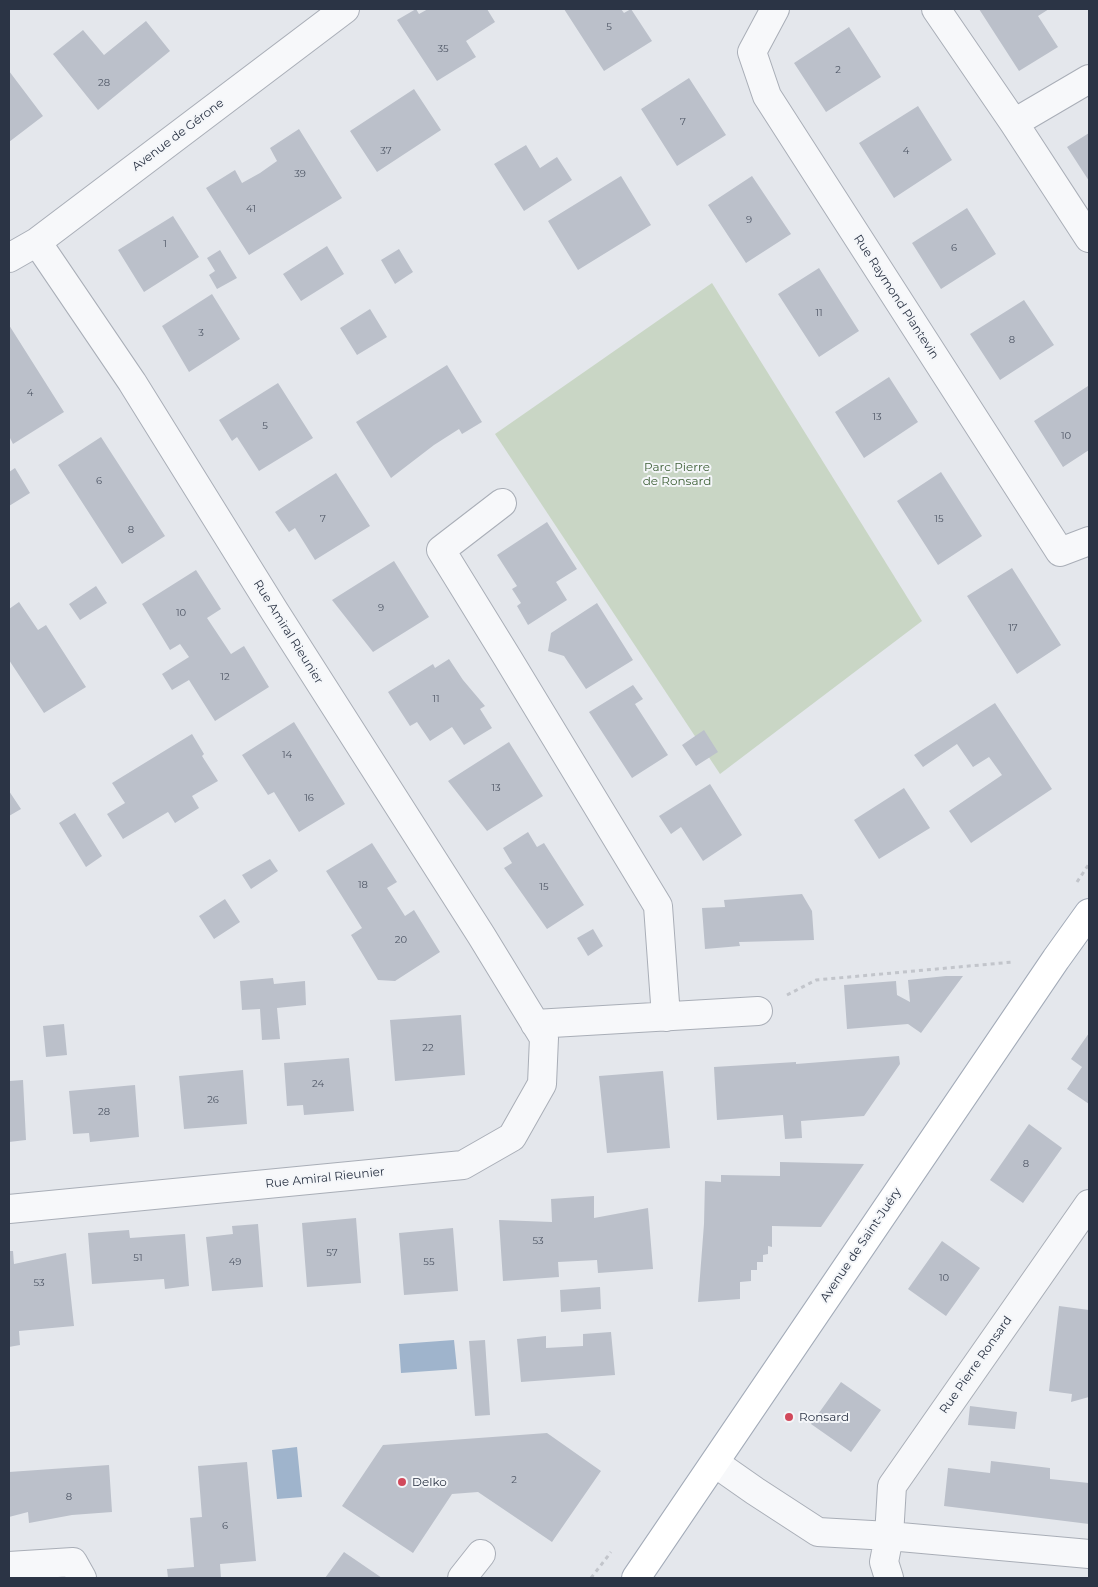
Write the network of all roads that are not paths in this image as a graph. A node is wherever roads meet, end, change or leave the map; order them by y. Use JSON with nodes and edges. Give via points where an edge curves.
{"nodes":[{"id":1,"x":345,"y":9,"type":"edge"},
{"id":2,"x":774,"y":9,"type":"edge"},
{"id":3,"x":936,"y":9,"type":"edge"},
{"id":4,"x":1089,"y":79,"type":"edge"},
{"id":5,"x":1014,"y":122,"type":"junction"},
{"id":6,"x":1089,"y":238,"type":"edge"},
{"id":7,"x":37,"y":242,"type":"junction"},
{"id":8,"x":9,"y":258,"type":"edge"},
{"id":9,"x":502,"y":503,"type":"dead end"},
{"id":10,"x":1089,"y":541,"type":"edge"},
{"id":11,"x":1089,"y":912,"type":"edge"},
{"id":12,"x":758,"y":1011,"type":"road end"},
{"id":13,"x":666,"y":1016,"type":"junction"},
{"id":14,"x":535,"y":1024,"type":"junction"},
{"id":15,"x":1089,"y":1204,"type":"edge"},
{"id":16,"x":9,"y":1209,"type":"edge"},
{"id":17,"x":715,"y":1463,"type":"junction"},
{"id":18,"x":889,"y":1536,"type":"junction"},
{"id":19,"x":481,"y":1554,"type":"dead end"},
{"id":20,"x":1089,"y":1554,"type":"edge"},
{"id":21,"x":9,"y":1566,"type":"edge"},
{"id":22,"x":82,"y":1578,"type":"edge"},
{"id":23,"x":462,"y":1578,"type":"edge"},
{"id":24,"x":636,"y":1578,"type":"edge"},
{"id":25,"x":889,"y":1578,"type":"edge"}],
"edges":[{"from":1,"to":7,"type":"street","name":"Avenue de Gérone"},
{"from":2,"to":10,"type":"street","name":"Rue Raymond Plantevin","via":[[752,52],[766,96],[1060,552]]},
{"from":3,"to":5,"type":"street"},
{"from":4,"to":5,"type":"street"},
{"from":5,"to":6,"type":"street"},
{"from":7,"to":8,"type":"street","name":"Avenue de Gérone"},
{"from":7,"to":14,"type":"street","name":"Rue Amiral Rieunier","via":[[132,382]]},
{"from":9,"to":13,"type":"street","via":[[441,550],[658,906]]},
{"from":11,"to":17,"type":"main road","name":"Avenue de Saint-Juéry"},
{"from":12,"to":13,"type":"street"},
{"from":13,"to":14,"type":"street"},
{"from":14,"to":16,"type":"street","name":"Rue Amiral Rieunier","via":[[544,1038],[542,1084],[512,1136],[463,1165]]},
{"from":15,"to":18,"type":"street","name":"Rue Pierre Ronsard","via":[[892,1486]]},
{"from":17,"to":18,"type":"street","via":[[818,1532]]},
{"from":17,"to":24,"type":"main road","name":"Avenue de Saint-Juéry"},
{"from":18,"to":20,"type":"street"},
{"from":18,"to":25,"type":"street","name":"Rue Pierre Ronsard","via":[[884,1562]]},
{"from":19,"to":23,"type":"street"},
{"from":21,"to":22,"type":"street","via":[[73,1562]]}]}
